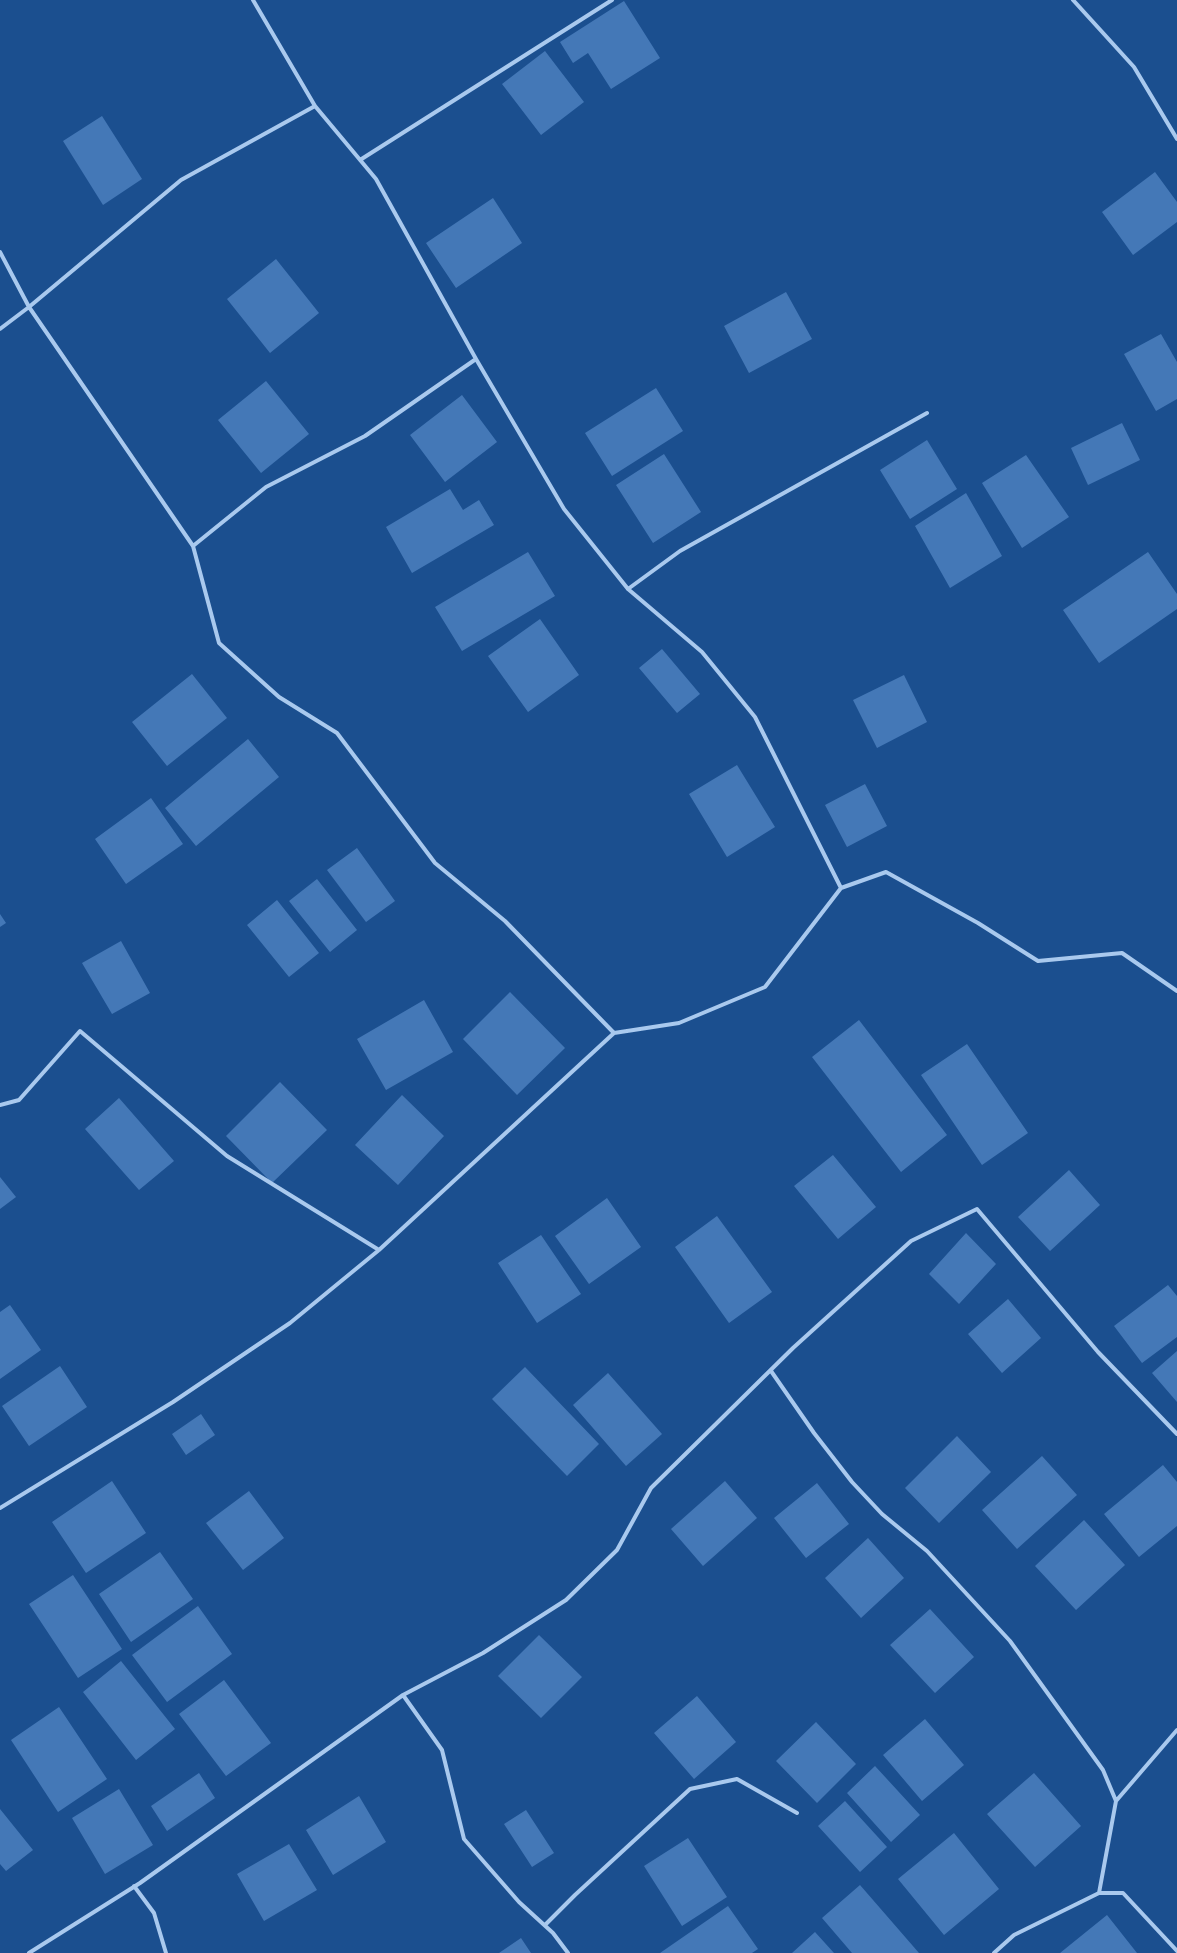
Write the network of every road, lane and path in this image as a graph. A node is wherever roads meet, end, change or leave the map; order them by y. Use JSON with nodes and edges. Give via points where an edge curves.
{"nodes":[{"id":1,"x":254,"y":0,"type":"edge"},
{"id":2,"x":612,"y":0,"type":"edge"},
{"id":3,"x":1073,"y":0,"type":"edge"},
{"id":4,"x":315,"y":106,"type":"junction"},
{"id":5,"x":1177,"y":139,"type":"edge"},
{"id":6,"x":360,"y":160,"type":"junction"},
{"id":7,"x":0,"y":252,"type":"edge"},
{"id":8,"x":29,"y":307,"type":"junction"},
{"id":9,"x":0,"y":329,"type":"edge"},
{"id":10,"x":476,"y":360,"type":"junction"},
{"id":11,"x":927,"y":413,"type":"dead end"},
{"id":12,"x":193,"y":546,"type":"junction"},
{"id":13,"x":628,"y":589,"type":"junction"},
{"id":14,"x":842,"y":888,"type":"junction"},
{"id":15,"x":1177,"y":990,"type":"edge"},
{"id":16,"x":614,"y":1033,"type":"junction"},
{"id":17,"x":0,"y":1105,"type":"edge"},
{"id":18,"x":379,"y":1250,"type":"junction"},
{"id":19,"x":771,"y":1371,"type":"junction"},
{"id":20,"x":1177,"y":1434,"type":"edge"},
{"id":21,"x":0,"y":1508,"type":"edge"},
{"id":22,"x":403,"y":1695,"type":"junction"},
{"id":23,"x":1177,"y":1730,"type":"edge"},
{"id":24,"x":1116,"y":1801,"type":"junction"},
{"id":25,"x":797,"y":1813,"type":"dead end"},
{"id":26,"x":134,"y":1886,"type":"junction"},
{"id":27,"x":1098,"y":1893,"type":"junction"},
{"id":28,"x":545,"y":1925,"type":"junction"},
{"id":29,"x":1176,"y":1949,"type":"edge"},
{"id":30,"x":29,"y":1953,"type":"edge"},
{"id":31,"x":166,"y":1953,"type":"edge"},
{"id":32,"x":568,"y":1953,"type":"edge"},
{"id":33,"x":994,"y":1953,"type":"edge"}],
"edges":[{"from":1,"to":4,"type":"street"},
{"from":2,"to":6,"type":"street"},
{"from":3,"to":5,"type":"street","via":[[1134,67]]},
{"from":4,"to":6,"type":"street"},
{"from":4,"to":8,"type":"street","via":[[181,180]]},
{"from":6,"to":10,"type":"street","via":[[376,180]]},
{"from":7,"to":8,"type":"street"},
{"from":8,"to":9,"type":"street"},
{"from":8,"to":12,"type":"street"},
{"from":10,"to":12,"type":"street","via":[[365,436],[266,487]]},
{"from":10,"to":13,"type":"street","via":[[564,509]]},
{"from":11,"to":13,"type":"street","via":[[680,551]]},
{"from":12,"to":16,"type":"street","via":[[219,643],[279,697],[337,733],[435,862],[505,921]]},
{"from":13,"to":14,"type":"street","via":[[702,652],[755,717]]},
{"from":14,"to":15,"type":"street","via":[[886,872],[978,923],[1038,961],[1122,954]]},
{"from":14,"to":16,"type":"street","via":[[765,988],[679,1023]]},
{"from":16,"to":18,"type":"street"},
{"from":17,"to":18,"type":"street","via":[[18,1100],[80,1031],[227,1156]]},
{"from":18,"to":21,"type":"street","via":[[271,1336],[173,1402]]},
{"from":19,"to":20,"type":"street","via":[[911,1241],[977,1209],[1098,1352]]},
{"from":19,"to":22,"type":"street","via":[[650,1488],[617,1550],[566,1600],[483,1653]]},
{"from":19,"to":24,"type":"street","via":[[852,1482],[882,1514],[927,1551],[1010,1640],[1103,1770]]},
{"from":22,"to":26,"type":"street"},
{"from":22,"to":28,"type":"street","via":[[442,1750],[464,1839],[518,1902]]},
{"from":23,"to":24,"type":"street"},
{"from":24,"to":27,"type":"street"},
{"from":25,"to":28,"type":"street","via":[[737,1779],[690,1789]]},
{"from":26,"to":30,"type":"street"},
{"from":26,"to":31,"type":"street","via":[[154,1913]]},
{"from":27,"to":29,"type":"street","via":[[1123,1893]]},
{"from":27,"to":33,"type":"street","via":[[1014,1935]]},
{"from":28,"to":32,"type":"street"}]}
